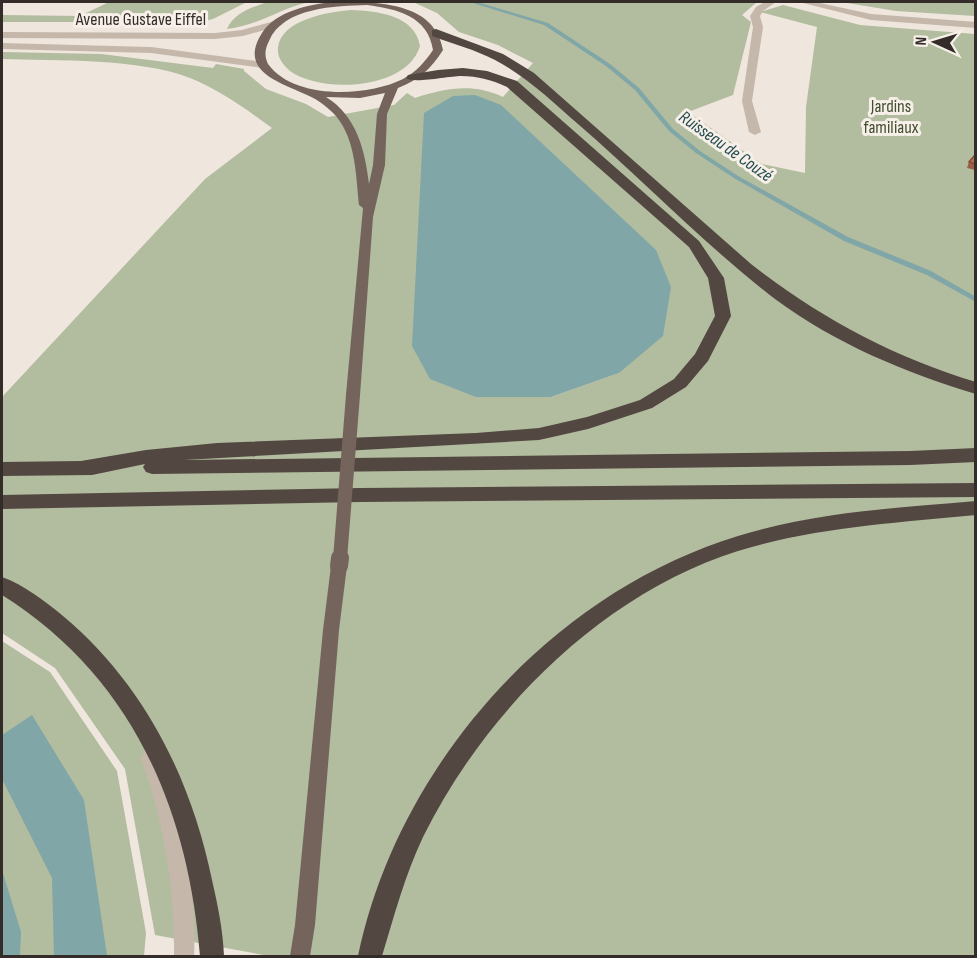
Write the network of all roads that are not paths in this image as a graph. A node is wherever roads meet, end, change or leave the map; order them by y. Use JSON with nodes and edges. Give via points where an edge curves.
{"nodes":[{"id":1,"x":378,"y":2,"type":"edge"},
{"id":2,"x":771,"y":2,"type":"edge"},
{"id":3,"x":804,"y":2,"type":"edge"},
{"id":4,"x":328,"y":3,"type":"edge"},
{"id":5,"x":278,"y":23,"type":"junction"},
{"id":6,"x":975,"y":25,"type":"edge"},
{"id":7,"x":436,"y":33,"type":"junction"},
{"id":8,"x":2,"y":35,"type":"edge"},
{"id":9,"x":2,"y":46,"type":"edge"},
{"id":10,"x":263,"y":66,"type":"junction"},
{"id":11,"x":412,"y":78,"type":"junction"},
{"id":12,"x":393,"y":87,"type":"junction"},
{"id":13,"x":307,"y":91,"type":"junction"},
{"id":14,"x":755,"y":132,"type":"dead end"},
{"id":15,"x":367,"y":217,"type":"junction"},
{"id":16,"x":975,"y":388,"type":"edge"},
{"id":17,"x":975,"y":455,"type":"edge"},
{"id":18,"x":81,"y":468,"type":"junction"},
{"id":19,"x":2,"y":469,"type":"edge"},
{"id":20,"x":975,"y":490,"type":"edge"},
{"id":21,"x":2,"y":502,"type":"edge"},
{"id":22,"x":975,"y":508,"type":"edge"},
{"id":23,"x":2,"y":585,"type":"edge"},
{"id":24,"x":117,"y":687,"type":"junction"},
{"id":25,"x":305,"y":925,"type":"junction"},
{"id":26,"x":184,"y":957,"type":"edge"},
{"id":27,"x":212,"y":957,"type":"edge"},
{"id":28,"x":300,"y":957,"type":"edge"},
{"id":29,"x":305,"y":957,"type":"edge"},
{"id":30,"x":370,"y":957,"type":"edge"}],
"edges":[{"from":1,"to":4,"type":"main road"},
{"from":1,"to":7,"type":"main road","via":[[417,16]]},
{"from":2,"to":14,"type":"street","via":[[755,16],[758,27],[747,101]]},
{"from":3,"to":6,"type":"street","via":[[871,17]]},
{"from":4,"to":5,"type":"main road"},
{"from":5,"to":8,"type":"street","name":"Avenue Gustave Eiffel","via":[[215,36]]},
{"from":5,"to":10,"type":"main road","via":[[261,44]]},
{"from":7,"to":11,"type":"main road","via":[[436,56]]},
{"from":7,"to":16,"type":"highway","via":[[499,57],[530,76],[782,296],[885,355]]},
{"from":9,"to":10,"type":"street","name":"Avenue Gustave Eiffel","via":[[151,50]]},
{"from":10,"to":13,"type":"main road","via":[[277,79]]},
{"from":11,"to":12,"type":"main road"},
{"from":11,"to":18,"type":"highway","via":[[469,71],[512,84],[693,244],[716,278],[723,316],[702,357],[681,383],[646,404],[538,434],[217,450]]},
{"from":12,"to":13,"type":"main road","via":[[354,94]]},
{"from":12,"to":15,"type":"main road","via":[[382,114],[378,165]]},
{"from":13,"to":15,"type":"main road","via":[[332,105],[351,128]]},
{"from":15,"to":25,"type":"main road","bridge":true},
{"from":17,"to":18,"type":"highway"},
{"from":18,"to":19,"type":"highway"},
{"from":20,"to":21,"type":"highway"},
{"from":22,"to":30,"type":"highway","via":[[838,520],[730,547],[685,563],[620,598],[565,637],[511,687],[468,740],[431,799],[392,883]]},
{"from":23,"to":24,"type":"highway","via":[[39,608],[78,641]]},
{"from":24,"to":26,"type":"street","via":[[155,772],[166,814],[180,892]]},
{"from":24,"to":27,"type":"highway","via":[[161,754],[191,833],[209,920]]},
{"from":25,"to":28,"type":"main road"},
{"from":25,"to":29,"type":"main road"}]}
